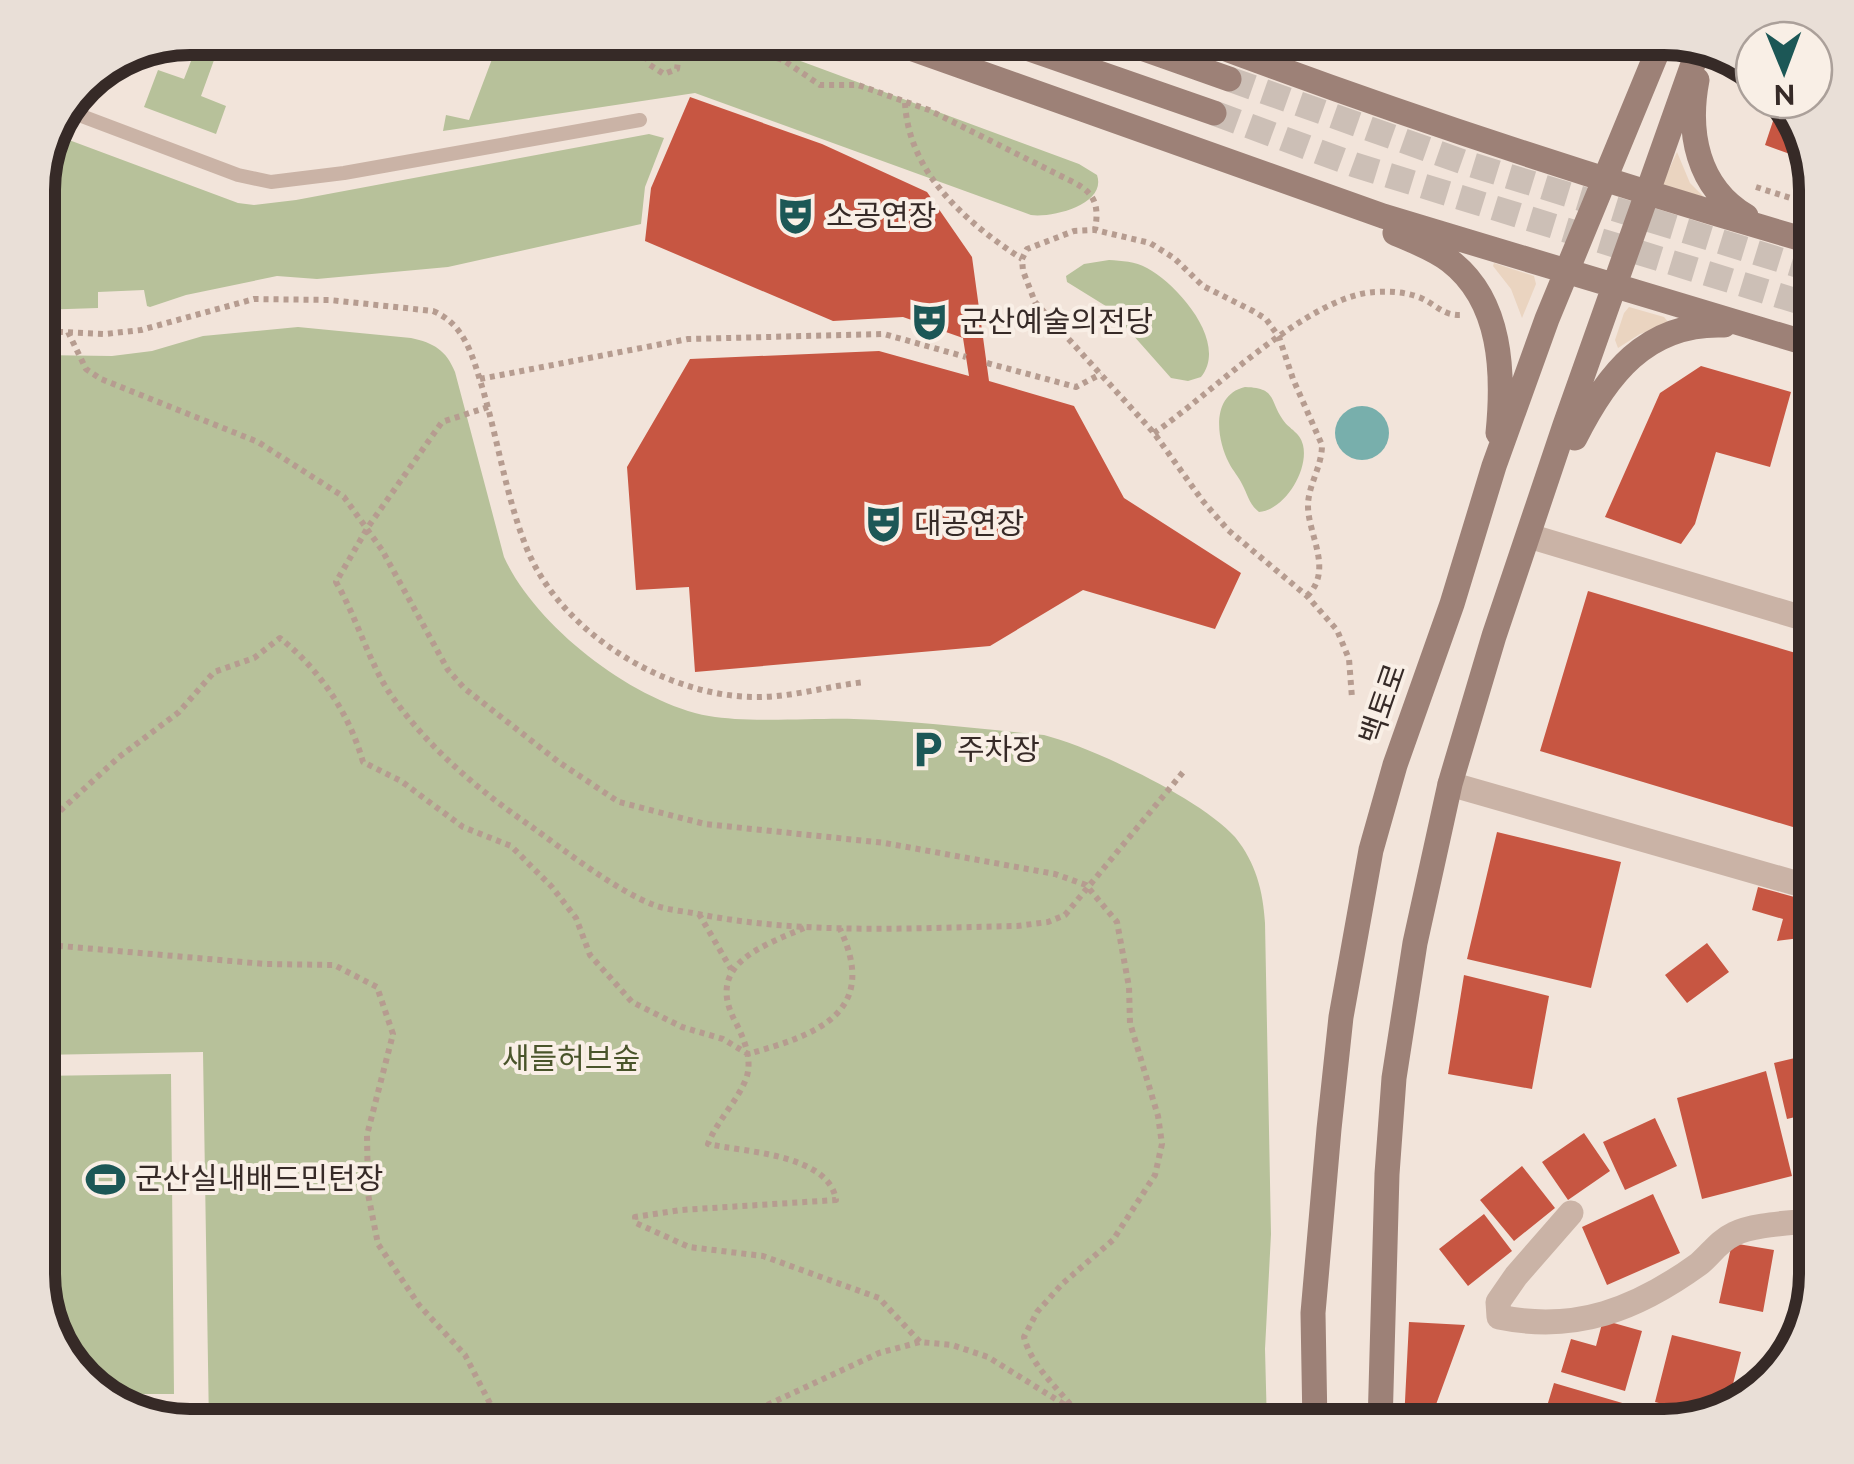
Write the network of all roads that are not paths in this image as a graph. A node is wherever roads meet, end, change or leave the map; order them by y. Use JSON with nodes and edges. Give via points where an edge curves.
{"nodes":[{"id":1,"x":930,"y":55,"type":"edge"},
{"id":2,"x":1047,"y":55,"type":"edge"},
{"id":3,"x":1162,"y":55,"type":"edge"},
{"id":4,"x":1242,"y":55,"type":"edge"},
{"id":5,"x":1657,"y":55,"type":"edge"},
{"id":6,"x":1697,"y":60,"type":"edge"},
{"id":7,"x":1699,"y":60,"type":"edge"},
{"id":8,"x":1229,"y":79,"type":"tunnel mouth"},
{"id":9,"x":1214,"y":113,"type":"tunnel mouth"},
{"id":10,"x":79,"y":115,"type":"edge"},
{"id":11,"x":640,"y":120,"type":"dead end"},
{"id":12,"x":1606,"y":178,"type":"junction"},
{"id":13,"x":1291,"y":184,"type":"junction"},
{"id":14,"x":1647,"y":191,"type":"junction"},
{"id":15,"x":1786,"y":234,"type":"junction"},
{"id":16,"x":1799,"y":238,"type":"edge"},
{"id":17,"x":1566,"y":273,"type":"junction"},
{"id":18,"x":1615,"y":287,"type":"junction"},
{"id":19,"x":1750,"y":326,"type":"junction"},
{"id":20,"x":1799,"y":341,"type":"edge"},
{"id":21,"x":1494,"y":466,"type":"junction"},
{"id":22,"x":1539,"y":510,"type":"junction"},
{"id":23,"x":1529,"y":536,"type":"junction"},
{"id":24,"x":1799,"y":617,"type":"edge"},
{"id":25,"x":1450,"y":784,"type":"junction"},
{"id":26,"x":1799,"y":883,"type":"edge"},
{"id":27,"x":1572,"y":1214,"type":"dead end"},
{"id":28,"x":1799,"y":1223,"type":"edge"},
{"id":29,"x":1315,"y":1409,"type":"edge"},
{"id":30,"x":1380,"y":1409,"type":"edge"}],
"edges":[{"from":1,"to":13,"type":"street"},
{"from":2,"to":9,"type":"street"},
{"from":3,"to":8,"type":"street"},
{"from":4,"to":12,"type":"street"},
{"from":5,"to":12,"type":"street","name":"백토로"},
{"from":6,"to":14,"type":"street"},
{"from":7,"to":15,"type":"street","via":[[1694,144],[1700,162],[1730,205]]},
{"from":10,"to":11,"type":"lane","via":[[271,182]]},
{"from":12,"to":14,"type":"street"},
{"from":12,"to":17,"type":"street","name":"백토로"},
{"from":13,"to":17,"type":"street"},
{"from":13,"to":21,"type":"street","via":[[1448,259],[1484,298],[1499,368]]},
{"from":14,"to":15,"type":"street"},
{"from":14,"to":18,"type":"street"},
{"from":15,"to":16,"type":"street"},
{"from":17,"to":18,"type":"street"},
{"from":17,"to":21,"type":"street","name":"백토로"},
{"from":18,"to":19,"type":"street"},
{"from":18,"to":22,"type":"street"},
{"from":19,"to":20,"type":"street"},
{"from":19,"to":22,"type":"street","via":[[1684,329],[1634,355],[1588,412]]},
{"from":21,"to":29,"type":"street","name":"백토로","via":[[1395,765],[1358,910],[1321,1217]]},
{"from":22,"to":23,"type":"street"},
{"from":23,"to":24,"type":"street"},
{"from":23,"to":25,"type":"street"},
{"from":25,"to":26,"type":"street"},
{"from":25,"to":30,"type":"street","via":[[1394,1078]]},
{"from":27,"to":28,"type":"street","via":[[1516,1276],[1498,1302],[1499,1318],[1533,1322],[1614,1313],[1670,1283],[1736,1232]]}]}
